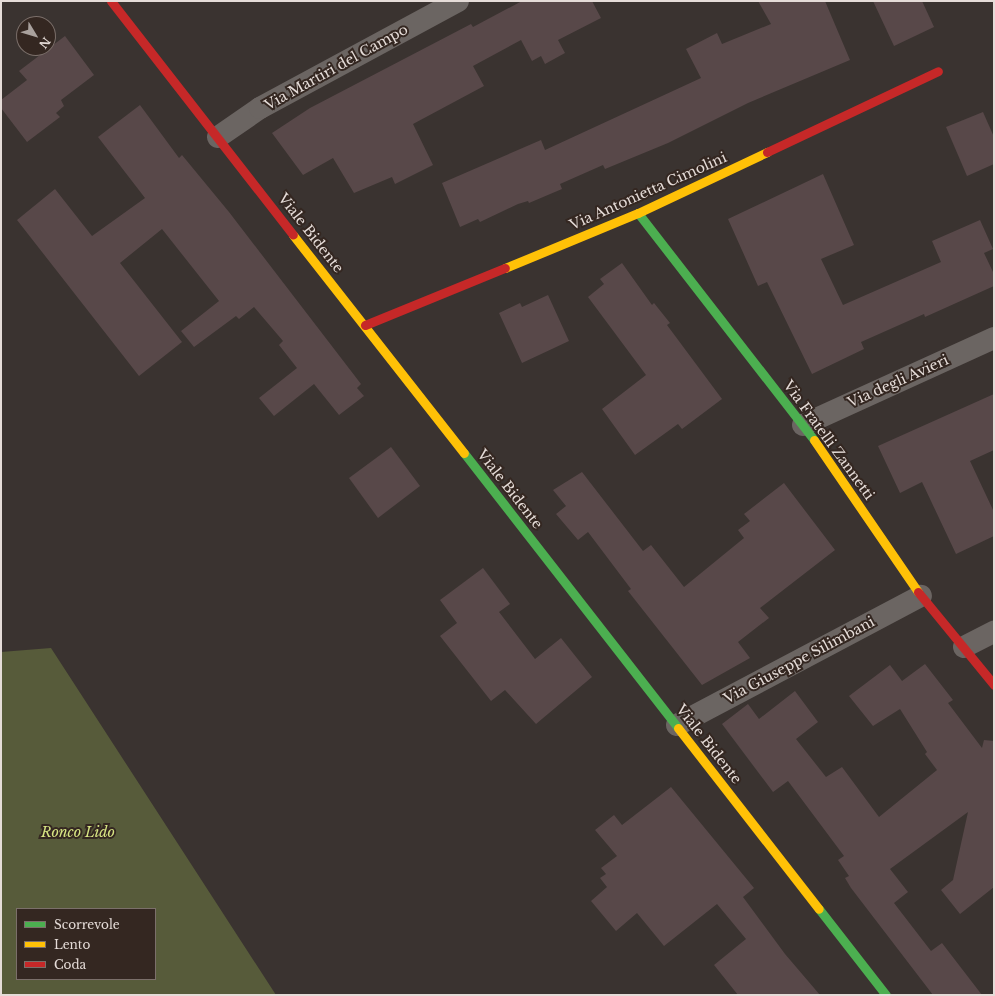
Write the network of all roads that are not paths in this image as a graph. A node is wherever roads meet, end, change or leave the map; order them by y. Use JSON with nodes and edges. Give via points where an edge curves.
{"nodes":[{"id":1,"x":111,"y":1,"type":"edge"},
{"id":2,"x":458,"y":1,"type":"edge"},
{"id":3,"x":938,"y":71,"type":"dead end"},
{"id":4,"x":218,"y":137,"type":"junction"},
{"id":5,"x":638,"y":213,"type":"junction"},
{"id":6,"x":365,"y":325,"type":"junction"},
{"id":7,"x":994,"y":338,"type":"edge"},
{"id":8,"x":802,"y":425,"type":"junction"},
{"id":9,"x":921,"y":596,"type":"junction"},
{"id":10,"x":994,"y":632,"type":"edge"},
{"id":11,"x":964,"y":647,"type":"junction"},
{"id":12,"x":994,"y":685,"type":"edge"},
{"id":13,"x":677,"y":725,"type":"junction"},
{"id":14,"x":886,"y":995,"type":"edge"}],
"edges":[{"from":1,"to":4,"type":"street","name":"Viale Bidente"},
{"from":2,"to":4,"type":"street","name":"Via Martiri del Campo","via":[[260,108]]},
{"from":3,"to":5,"type":"street","name":"Via Antonietta Cimolini"},
{"from":4,"to":6,"type":"street","name":"Viale Bidente"},
{"from":5,"to":6,"type":"street","name":"Via Antonietta Cimolini"},
{"from":5,"to":8,"type":"street","name":"Via Fratelli Zannetti"},
{"from":6,"to":13,"type":"street","name":"Viale Bidente"},
{"from":7,"to":8,"type":"street","name":"Via degli Avieri"},
{"from":8,"to":9,"type":"street","name":"Via Fratelli Zannetti"},
{"from":9,"to":11,"type":"street","name":"Via Fratelli Zannetti"},
{"from":9,"to":13,"type":"street","name":"Via Giuseppe Silimbani"},
{"from":10,"to":11,"type":"street"},
{"from":11,"to":12,"type":"street","name":"Via Fratelli Zannetti"},
{"from":13,"to":14,"type":"street","name":"Viale Bidente"}]}
